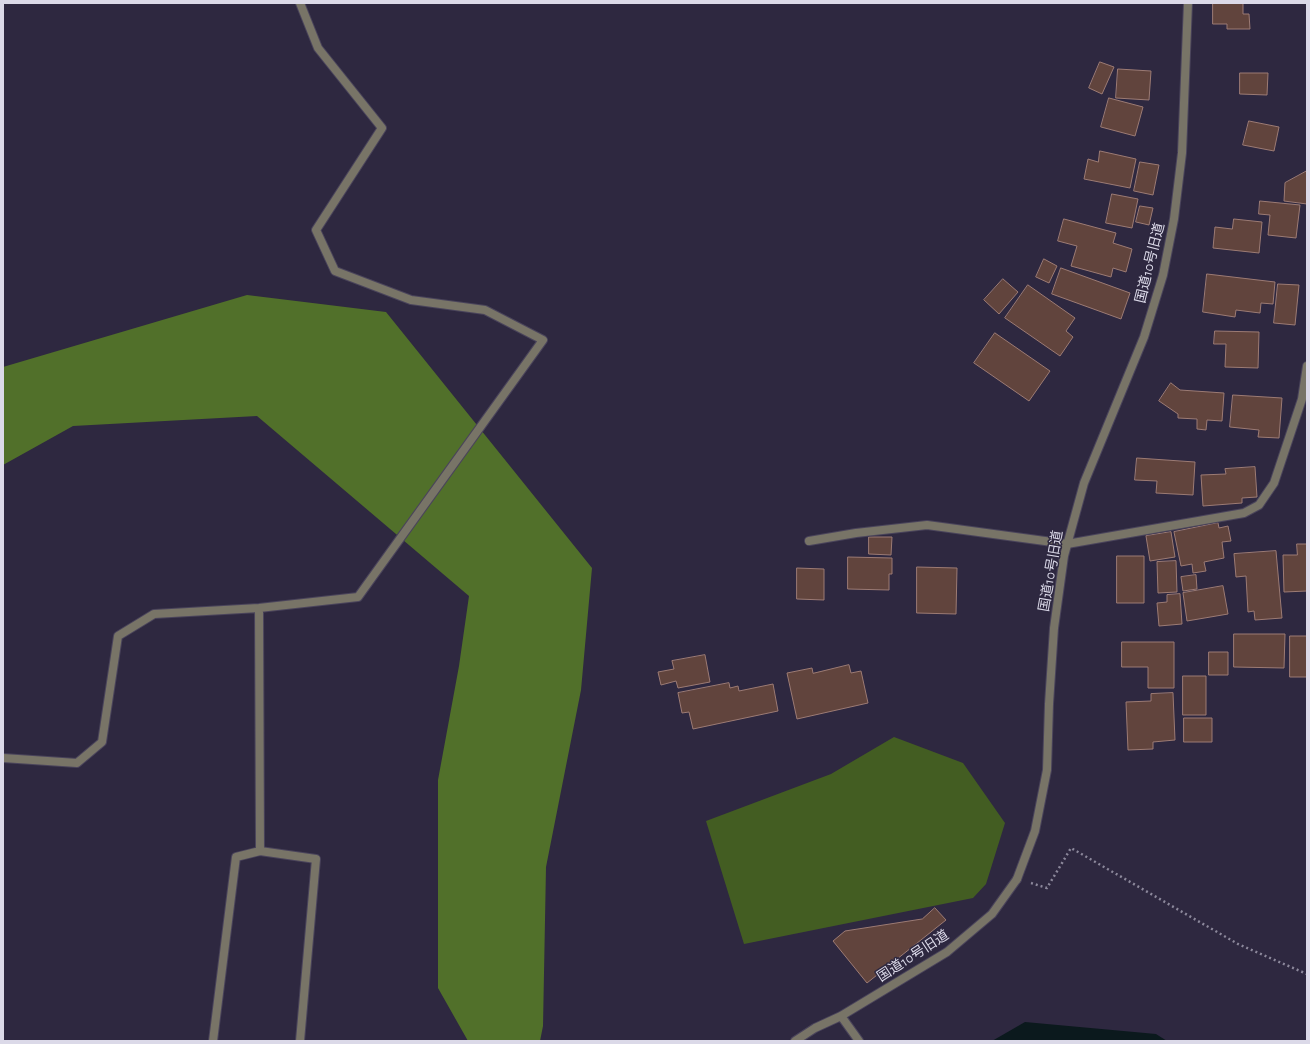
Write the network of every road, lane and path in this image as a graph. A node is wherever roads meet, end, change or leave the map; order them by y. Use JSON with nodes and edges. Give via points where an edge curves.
{"nodes":[{"id":1,"x":300,"y":3,"type":"edge"},
{"id":2,"x":1188,"y":3,"type":"edge"},
{"id":3,"x":1307,"y":366,"type":"edge"},
{"id":4,"x":810,"y":541,"type":"dead end"},
{"id":5,"x":1067,"y":544,"type":"junction"},
{"id":6,"x":259,"y":608,"type":"junction"},
{"id":7,"x":3,"y":758,"type":"edge"},
{"id":8,"x":260,"y":851,"type":"junction"},
{"id":9,"x":1017,"y":879,"type":"junction"},
{"id":10,"x":1307,"y":974,"type":"edge"},
{"id":11,"x":841,"y":1016,"type":"junction"},
{"id":12,"x":213,"y":1041,"type":"edge"},
{"id":13,"x":300,"y":1041,"type":"edge"},
{"id":14,"x":795,"y":1041,"type":"edge"},
{"id":15,"x":859,"y":1041,"type":"edge"}],
"edges":[{"from":1,"to":6,"type":"street","via":[[318,48],[382,128],[316,230],[335,271],[411,300],[484,310],[543,340],[358,597]]},
{"from":2,"to":5,"type":"street","name":"国道10号旧道","via":[[1182,153],[1174,219],[1163,275],[1144,337],[1084,483]]},
{"from":3,"to":5,"type":"street","via":[[1302,399],[1274,483],[1258,505],[1244,513]]},
{"from":4,"to":5,"type":"street","via":[[856,533],[927,526]]},
{"from":5,"to":9,"type":"street","name":"国道10号旧道","via":[[1054,628],[1047,770],[1035,831]]},
{"from":6,"to":7,"type":"street","via":[[154,614],[118,636],[102,742],[77,763]]},
{"from":6,"to":8,"type":"street"},
{"from":8,"to":12,"type":"street","via":[[236,857]]},
{"from":8,"to":13,"type":"street","via":[[316,859]]},
{"from":9,"to":10,"type":"path","via":[[1047,888],[1070,848],[1238,944]]},
{"from":9,"to":11,"type":"street","name":"国道10号旧道","via":[[992,914],[947,952]]},
{"from":11,"to":14,"type":"street","name":"国道10号旧道"},
{"from":11,"to":15,"type":"street"}]}
